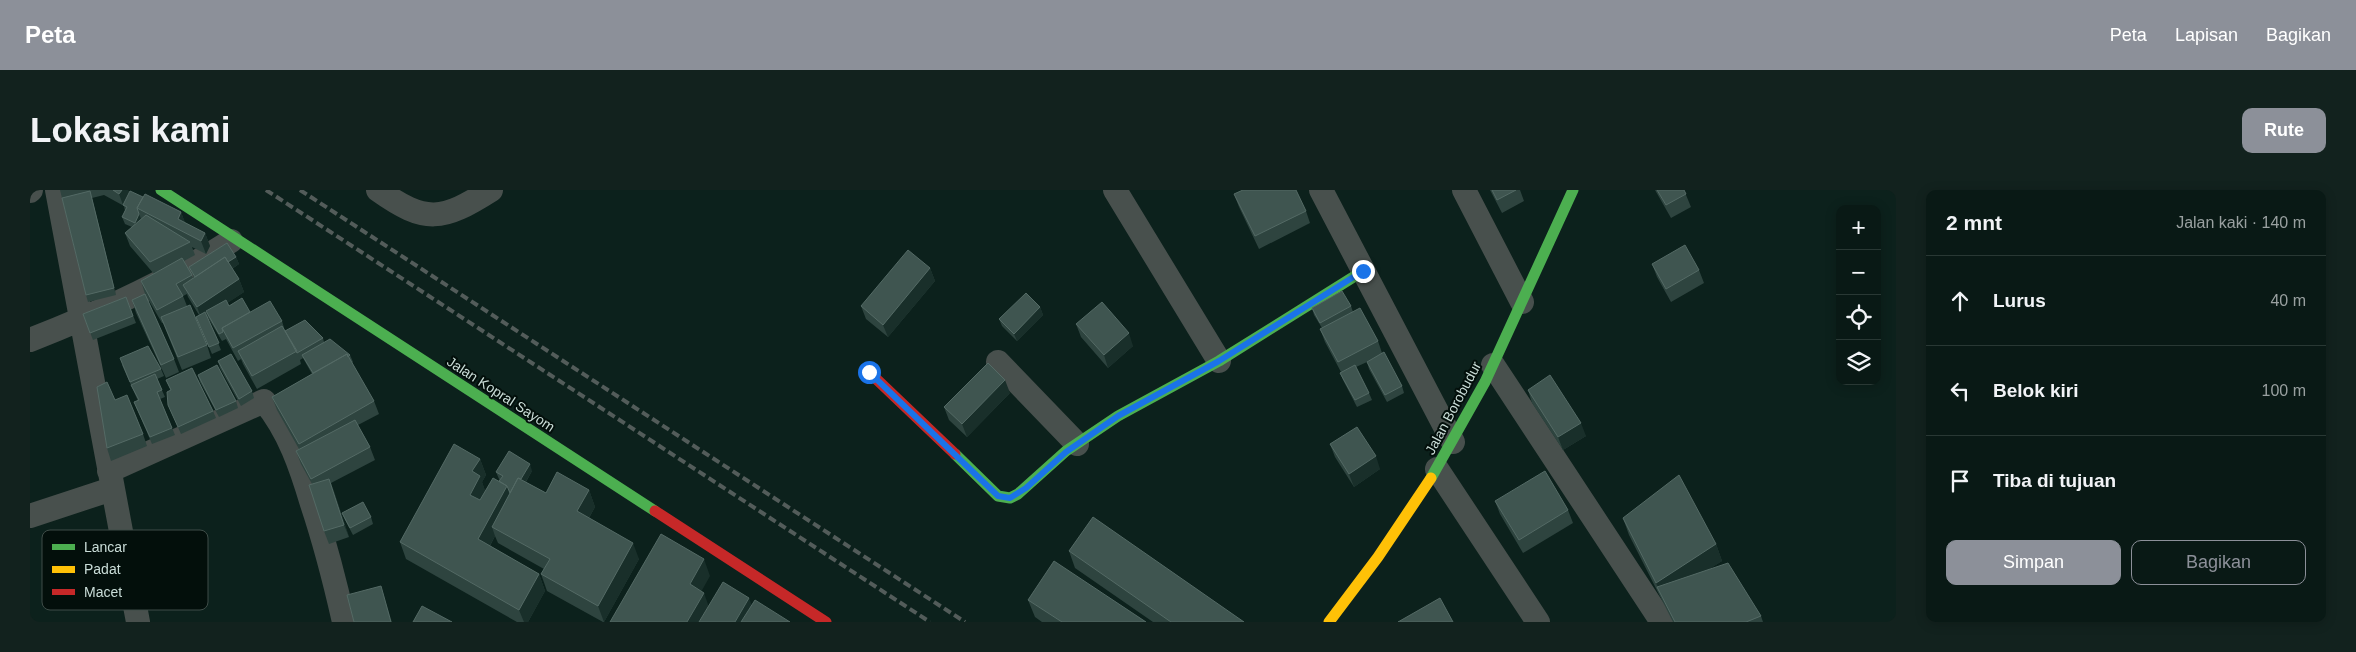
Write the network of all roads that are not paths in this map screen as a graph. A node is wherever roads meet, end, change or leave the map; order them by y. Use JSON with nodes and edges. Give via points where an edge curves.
{"nodes":[{"id":1,"x":56,"y":190,"type":"edge"},
{"id":2,"x":161,"y":190,"type":"edge"},
{"id":3,"x":378,"y":190,"type":"edge"},
{"id":4,"x":491,"y":190,"type":"edge"},
{"id":5,"x":1114,"y":190,"type":"edge"},
{"id":6,"x":1321,"y":190,"type":"edge"},
{"id":7,"x":1464,"y":190,"type":"edge"},
{"id":8,"x":1574,"y":190,"type":"edge"},
{"id":9,"x":234,"y":239,"type":"junction"},
{"id":10,"x":1363,"y":271,"type":"junction"},
{"id":11,"x":1522,"y":302,"type":"junction"},
{"id":12,"x":82,"y":319,"type":"junction"},
{"id":13,"x":30,"y":340,"type":"edge"},
{"id":14,"x":1219,"y":361,"type":"junction"},
{"id":15,"x":998,"y":362,"type":"dead end"},
{"id":16,"x":1493,"y":365,"type":"junction"},
{"id":17,"x":869,"y":372,"type":"dead end"},
{"id":18,"x":1453,"y":442,"type":"junction"},
{"id":19,"x":1076,"y":444,"type":"junction"},
{"id":20,"x":1437,"y":469,"type":"junction"},
{"id":21,"x":111,"y":480,"type":"junction"},
{"id":22,"x":30,"y":516,"type":"edge"},
{"id":23,"x":121,"y":530,"type":"edge"},
{"id":24,"x":344,"y":622,"type":"edge"},
{"id":25,"x":826,"y":622,"type":"edge"},
{"id":26,"x":1329,"y":622,"type":"edge"},
{"id":27,"x":1538,"y":622,"type":"edge"},
{"id":28,"x":1662,"y":622,"type":"edge"}],
"edges":[{"from":1,"to":12,"type":"street"},
{"from":2,"to":9,"type":"street","name":"Jalan Kopral Sayom"},
{"from":3,"to":4,"type":"street","via":[[411,211],[428,216],[469,204]]},
{"from":5,"to":14,"type":"street"},
{"from":6,"to":10,"type":"street"},
{"from":7,"to":11,"type":"street"},
{"from":8,"to":11,"type":"street","name":"Jalan Borobudur"},
{"from":9,"to":12,"type":"street","via":[[206,257]]},
{"from":9,"to":25,"type":"street","name":"Jalan Kopral Sayom","via":[[675,535]]},
{"from":10,"to":14,"type":"street"},
{"from":10,"to":18,"type":"street"},
{"from":11,"to":16,"type":"street","name":"Jalan Borobudur"},
{"from":12,"to":13,"type":"street"},
{"from":12,"to":21,"type":"street"},
{"from":14,"to":19,"type":"street","via":[[1118,416]]},
{"from":15,"to":19,"type":"street"},
{"from":16,"to":18,"type":"street","name":"Jalan Borobudur"},
{"from":16,"to":28,"type":"street"},
{"from":17,"to":19,"type":"street","via":[[998,496],[1010,498],[1018,494]]},
{"from":18,"to":20,"type":"street","name":"Jalan Borobudur"},
{"from":20,"to":26,"type":"street","name":"Jalan Borobudur","via":[[1359,584]]},
{"from":20,"to":27,"type":"street"},
{"from":21,"to":22,"type":"street"},
{"from":21,"to":23,"type":"street"},
{"from":21,"to":24,"type":"street","via":[[264,401],[286,432],[305,482],[331,563]]}]}
